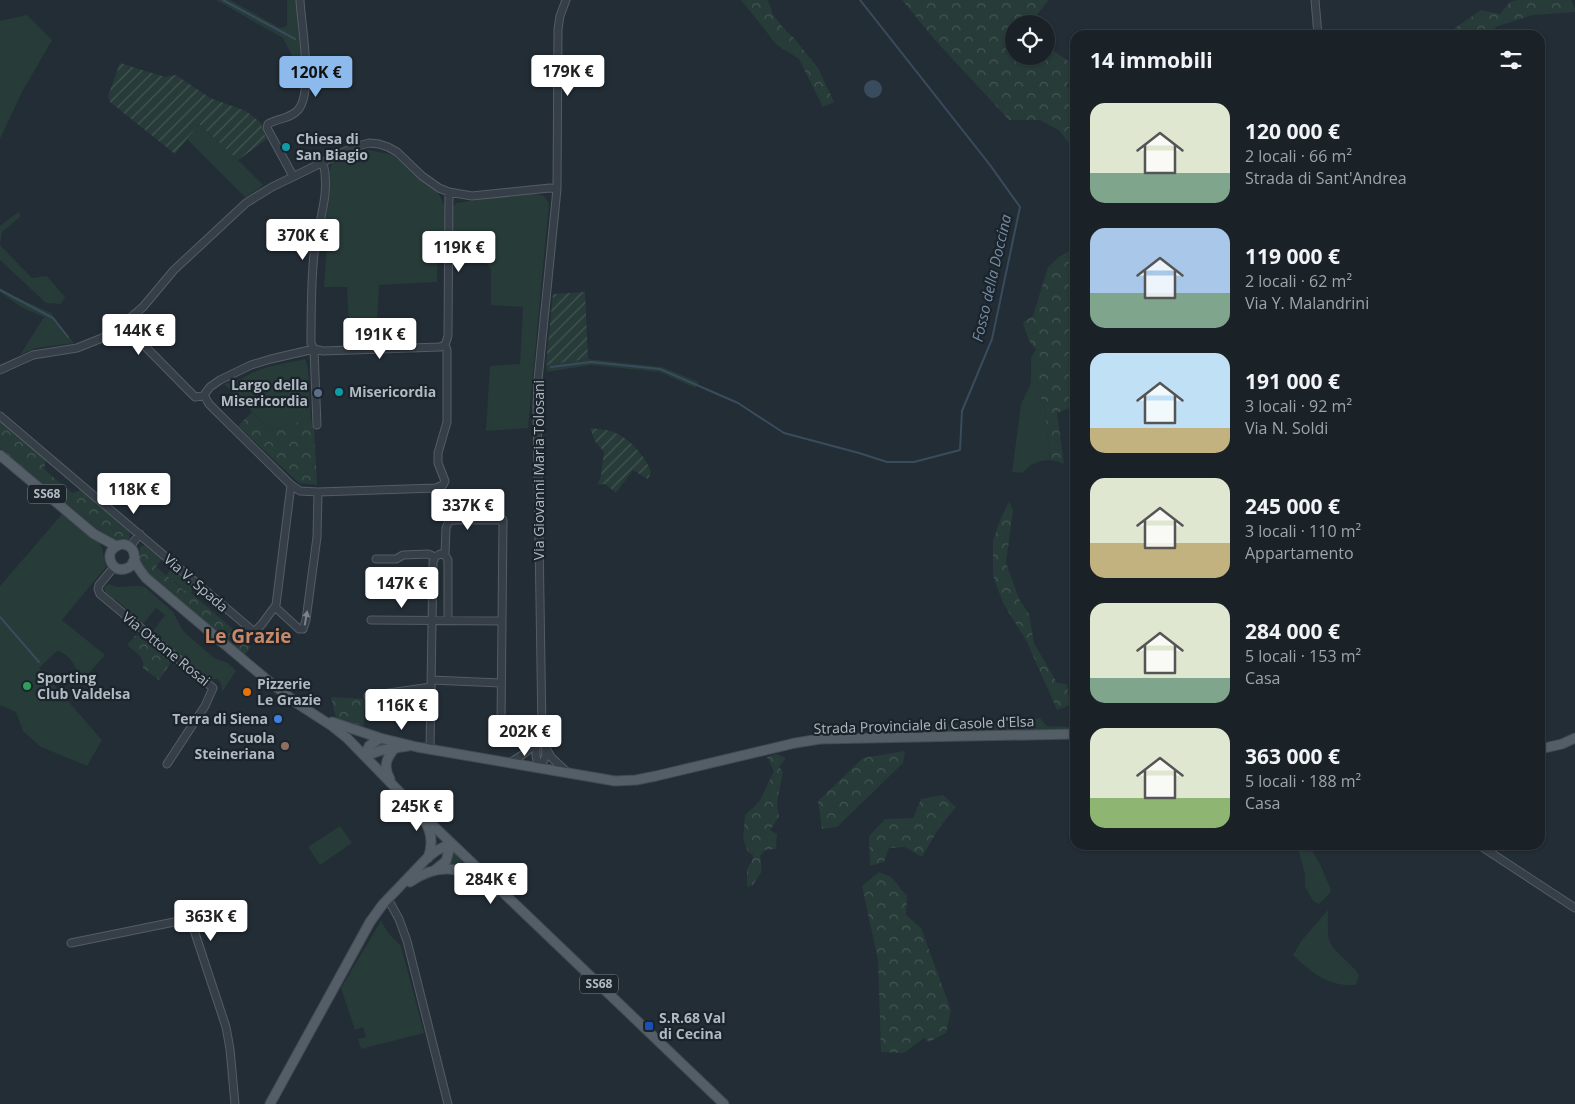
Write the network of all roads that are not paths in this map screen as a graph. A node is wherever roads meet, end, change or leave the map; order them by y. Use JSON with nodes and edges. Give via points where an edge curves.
{"nodes":[{"id":1,"x":300,"y":0,"type":"edge"},
{"id":2,"x":566,"y":0,"type":"edge"},
{"id":3,"x":1315,"y":0,"type":"edge"},
{"id":4,"x":1318,"y":30,"type":"edge"},
{"id":5,"x":323,"y":162,"type":"junction"},
{"id":6,"x":292,"y":176,"type":"junction"},
{"id":7,"x":557,"y":189,"type":"junction"},
{"id":8,"x":449,"y":192,"type":"junction"},
{"id":9,"x":123,"y":324,"type":"junction"},
{"id":10,"x":445,"y":345,"type":"junction"},
{"id":11,"x":314,"y":349,"type":"junction"},
{"id":12,"x":0,"y":370,"type":"edge"},
{"id":13,"x":204,"y":396,"type":"junction"},
{"id":14,"x":0,"y":416,"type":"edge"},
{"id":15,"x":317,"y":425,"type":"dead end"},
{"id":16,"x":0,"y":455,"type":"edge"},
{"id":17,"x":291,"y":485,"type":"junction"},
{"id":18,"x":318,"y":492,"type":"junction"},
{"id":19,"x":94,"y":534,"type":"junction"},
{"id":20,"x":140,"y":534,"type":"junction"},
{"id":21,"x":116,"y":546,"type":"junction"},
{"id":22,"x":130,"y":548,"type":"junction"},
{"id":23,"x":110,"y":555,"type":"junction"},
{"id":24,"x":446,"y":555,"type":"junction"},
{"id":25,"x":434,"y":557,"type":"junction"},
{"id":26,"x":135,"y":558,"type":"junction"},
{"id":27,"x":376,"y":559,"type":"dead end"},
{"id":28,"x":114,"y":567,"type":"junction"},
{"id":29,"x":129,"y":568,"type":"junction"},
{"id":30,"x":146,"y":578,"type":"junction"},
{"id":31,"x":275,"y":607,"type":"junction"},
{"id":32,"x":371,"y":620,"type":"dead end"},
{"id":33,"x":432,"y":621,"type":"junction"},
{"id":34,"x":448,"y":621,"type":"junction"},
{"id":35,"x":502,"y":621,"type":"junction"},
{"id":36,"x":501,"y":683,"type":"junction"},
{"id":37,"x":431,"y":684,"type":"junction"},
{"id":38,"x":368,"y":696,"type":"dead end"},
{"id":39,"x":324,"y":721,"type":"junction"},
{"id":40,"x":542,"y":721,"type":"junction"},
{"id":41,"x":501,"y":725,"type":"dead end"},
{"id":42,"x":1070,"y":734,"type":"edge"},
{"id":43,"x":380,"y":738,"type":"junction"},
{"id":44,"x":1575,"y":738,"type":"edge"},
{"id":45,"x":536,"y":742,"type":"junction"},
{"id":46,"x":417,"y":746,"type":"junction"},
{"id":47,"x":395,"y":748,"type":"junction"},
{"id":48,"x":546,"y":748,"type":"junction"},
{"id":49,"x":1545,"y":748,"type":"edge"},
{"id":50,"x":430,"y":749,"type":"junction"},
{"id":51,"x":365,"y":756,"type":"junction"},
{"id":52,"x":509,"y":763,"type":"junction"},
{"id":53,"x":167,"y":764,"type":"dead end"},
{"id":54,"x":539,"y":768,"type":"junction"},
{"id":55,"x":568,"y":773,"type":"junction"},
{"id":56,"x":393,"y":786,"type":"junction"},
{"id":57,"x":414,"y":806,"type":"junction"},
{"id":58,"x":452,"y":843,"type":"junction"},
{"id":59,"x":1487,"y":850,"type":"edge"},
{"id":60,"x":428,"y":858,"type":"junction"},
{"id":61,"x":435,"y":870,"type":"junction"},
{"id":62,"x":397,"y":891,"type":"junction"},
{"id":63,"x":388,"y":899,"type":"junction"},
{"id":64,"x":1575,"y":908,"type":"edge"},
{"id":65,"x":548,"y":934,"type":"junction"},
{"id":66,"x":71,"y":943,"type":"dead end"},
{"id":67,"x":235,"y":1104,"type":"edge"},
{"id":68,"x":270,"y":1104,"type":"edge"},
{"id":69,"x":448,"y":1104,"type":"edge"},
{"id":70,"x":724,"y":1104,"type":"edge"}],
"edges":[{"from":1,"to":6,"type":"street","via":[[306,78],[303,102],[290,116],[274,120],[267,128]]},
{"from":2,"to":7,"type":"street","name":"Via Giovanni Maria Tolosani","via":[[558,34]]},
{"from":3,"to":4,"type":"street"},
{"from":5,"to":6,"type":"street"},
{"from":5,"to":8,"type":"street","via":[[354,147],[379,144],[397,152],[430,183]]},
{"from":5,"to":11,"type":"street","via":[[324,204],[312,278],[311,340]]},
{"from":6,"to":9,"type":"street","via":[[246,203],[174,270],[143,307]]},
{"from":7,"to":8,"type":"street","via":[[472,196]]},
{"from":7,"to":40,"type":"street","name":"Via Giovanni Maria Tolosani","via":[[537,415]]},
{"from":8,"to":10,"type":"street","via":[[448,336]]},
{"from":9,"to":12,"type":"street","via":[[90,344],[32,355]]},
{"from":9,"to":13,"type":"street","via":[[195,397]]},
{"from":10,"to":11,"type":"street"},
{"from":10,"to":18,"type":"street","via":[[446,422],[438,453],[445,481],[443,485],[436,488]]},
{"from":11,"to":13,"type":"street","via":[[251,365],[215,383]]},
{"from":11,"to":15,"type":"street"},
{"from":13,"to":17,"type":"street"},
{"from":14,"to":20,"type":"street","name":"Via V. Spada"},
{"from":16,"to":19,"type":"main road","number":"SS68"},
{"from":17,"to":18,"type":"street","via":[[300,492]]},
{"from":17,"to":31,"type":"street"},
{"from":31,"to":18,"type":"street","one_way":true,"via":[[303,629],[316,542]]},
{"from":19,"to":21,"type":"main road","number":"SS68"},
{"from":19,"to":23,"type":"main road","number":"SS68"},
{"from":20,"to":22,"type":"street"},
{"from":20,"to":31,"type":"street","name":"Via V. Spada","via":[[253,631]]},
{"from":21,"to":22,"type":"main road","number":"SS68","via":[[123,544]]},
{"from":21,"to":23,"type":"main road"},
{"from":22,"to":26,"type":"main road","number":"SS68"},
{"from":23,"to":28,"type":"main road","number":"SS68"},
{"from":24,"to":25,"type":"street"},
{"from":24,"to":34,"type":"street"},
{"from":24,"to":35,"type":"street","via":[[449,521],[503,520]]},
{"from":25,"to":27,"type":"street","via":[[428,554]]},
{"from":25,"to":33,"type":"street"},
{"from":26,"to":29,"type":"main road"},
{"from":26,"to":30,"type":"main road","number":"SS68"},
{"from":28,"to":29,"type":"main road","number":"SS68","via":[[121,570]]},
{"from":28,"to":53,"type":"street","name":"Via Ottone Rosai","via":[[99,585],[100,594],[214,688]]},
{"from":29,"to":30,"type":"main road","number":"SS68"},
{"from":30,"to":39,"type":"main road","number":"SS68","via":[[266,679]]},
{"from":32,"to":33,"type":"street"},
{"from":33,"to":34,"type":"street"},
{"from":33,"to":37,"type":"street"},
{"from":34,"to":35,"type":"street"},
{"from":35,"to":36,"type":"street"},
{"from":36,"to":37,"type":"street"},
{"from":36,"to":41,"type":"street"},
{"from":37,"to":38,"type":"street"},
{"from":37,"to":50,"type":"street"},
{"from":39,"to":43,"type":"main road","name":"Strada Provinciale di Casole d'Elsa"},
{"from":39,"to":51,"type":"main road","number":"SS68","via":[[348,738]]},
{"from":40,"to":45,"type":"street","name":"Via Giovanni Maria Tolosani"},
{"from":40,"to":48,"type":"street","name":"Via Giovanni Maria Tolosani"},
{"from":42,"to":55,"type":"main road","name":"Strada Provinciale di Casole d'Elsa","via":[[820,739],[636,780]]},
{"from":43,"to":46,"type":"main road","name":"Strada Provinciale di Casole d'Elsa"},
{"from":43,"to":51,"type":"main road","via":[[368,746]]},
{"from":44,"to":49,"type":"main road"},
{"from":45,"to":52,"type":"street"},
{"from":45,"to":54,"type":"street","name":"Via Giovanni Maria Tolosani"},
{"from":46,"to":47,"type":"main road"},
{"from":46,"to":50,"type":"main road","name":"Strada Provinciale di Casole d'Elsa"},
{"from":47,"to":51,"type":"main road"},
{"from":47,"to":56,"type":"main road","via":[[386,765]]},
{"from":48,"to":54,"type":"street","name":"Via Giovanni Maria Tolosani","via":[[546,757]]},
{"from":48,"to":55,"type":"street"},
{"from":50,"to":52,"type":"main road","name":"Strada Provinciale di Casole d'Elsa"},
{"from":51,"to":56,"type":"main road","number":"SS68"},
{"from":52,"to":54,"type":"main road","name":"Strada Provinciale di Casole d'Elsa"},
{"from":54,"to":55,"type":"main road","name":"Strada Provinciale di Casole d'Elsa"},
{"from":56,"to":57,"type":"main road","number":"SS68"},
{"from":57,"to":58,"type":"main road","number":"SS68"},
{"from":57,"to":60,"type":"main road","via":[[430,830]]},
{"from":58,"to":60,"type":"main road"},
{"from":58,"to":61,"type":"main road","via":[[446,861]]},
{"from":58,"to":65,"type":"main road","number":"SS68"},
{"from":59,"to":64,"type":"street"},
{"from":60,"to":62,"type":"main road"},
{"from":61,"to":62,"type":"main road","via":[[415,878]]},
{"from":61,"to":65,"type":"main road","via":[[457,870],[480,879]]},
{"from":62,"to":63,"type":"main road"},
{"from":63,"to":68,"type":"main road","via":[[359,940]]},
{"from":63,"to":69,"type":"street","via":[[407,942]]},
{"from":65,"to":70,"type":"main road","number":"SS68"},
{"from":66,"to":67,"type":"street","via":[[191,921],[226,1026]]}]}
